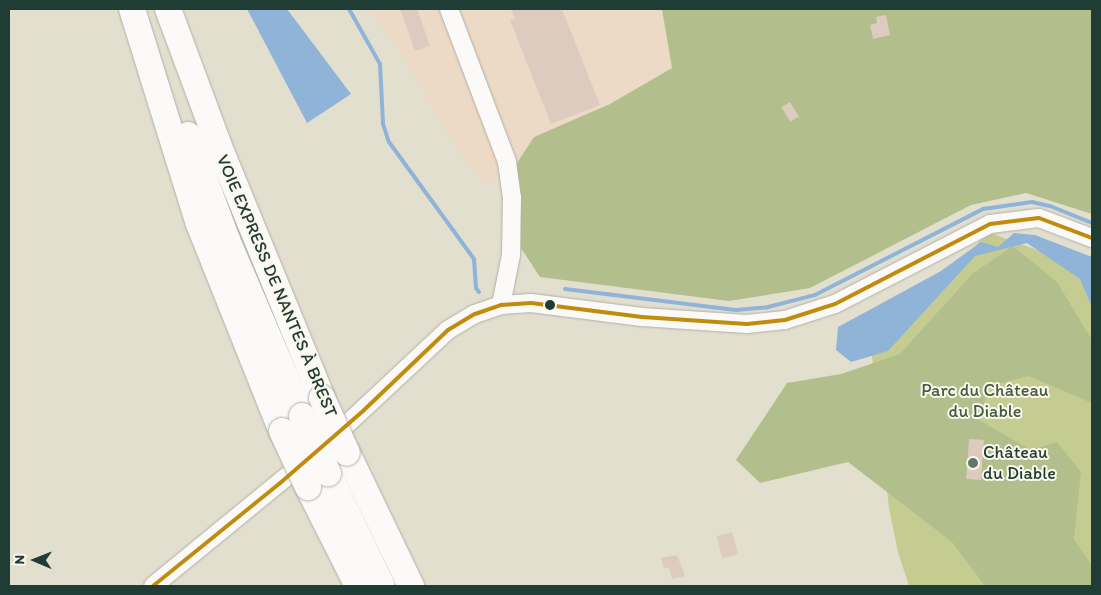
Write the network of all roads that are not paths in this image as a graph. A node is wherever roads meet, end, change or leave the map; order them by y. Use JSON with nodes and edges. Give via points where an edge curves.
{"nodes":[{"id":1,"x":132,"y":9,"type":"edge"},
{"id":2,"x":145,"y":9,"type":"edge"},
{"id":3,"x":168,"y":9,"type":"edge"},
{"id":4,"x":449,"y":9,"type":"edge"},
{"id":5,"x":1092,"y":238,"type":"edge"},
{"id":6,"x":501,"y":305,"type":"junction"},
{"id":7,"x":292,"y":424,"type":"junction"},
{"id":8,"x":318,"y":480,"type":"junction"},
{"id":9,"x":153,"y":586,"type":"edge"},
{"id":10,"x":358,"y":586,"type":"edge"},
{"id":11,"x":382,"y":586,"type":"edge"},
{"id":12,"x":411,"y":586,"type":"edge"}],
"edges":[{"from":1,"to":7,"type":"highway","via":[[199,224]]},
{"from":2,"to":7,"type":"highway","name":"VOIE EXPRESS DE NANTES À BREST"},
{"from":3,"to":12,"type":"highway","name":"VOIE EXPRESS DE NANTES À BREST","bridge":true,"via":[[218,144],[322,398]]},
{"from":4,"to":6,"type":"street","via":[[507,162],[512,198],[511,255]]},
{"from":5,"to":6,"type":"street","via":[[1039,218],[990,224],[835,304],[785,320],[747,324],[642,317],[531,303]]},
{"from":6,"to":9,"type":"street","via":[[475,314],[448,330],[363,411],[279,484]]},
{"from":7,"to":8,"type":"highway","name":"VOIE EXPRESS DE NANTES À BREST","bridge":true},
{"from":8,"to":10,"type":"highway"},
{"from":8,"to":11,"type":"highway","name":"VOIE EXPRESS DE NANTES À BREST"}]}
